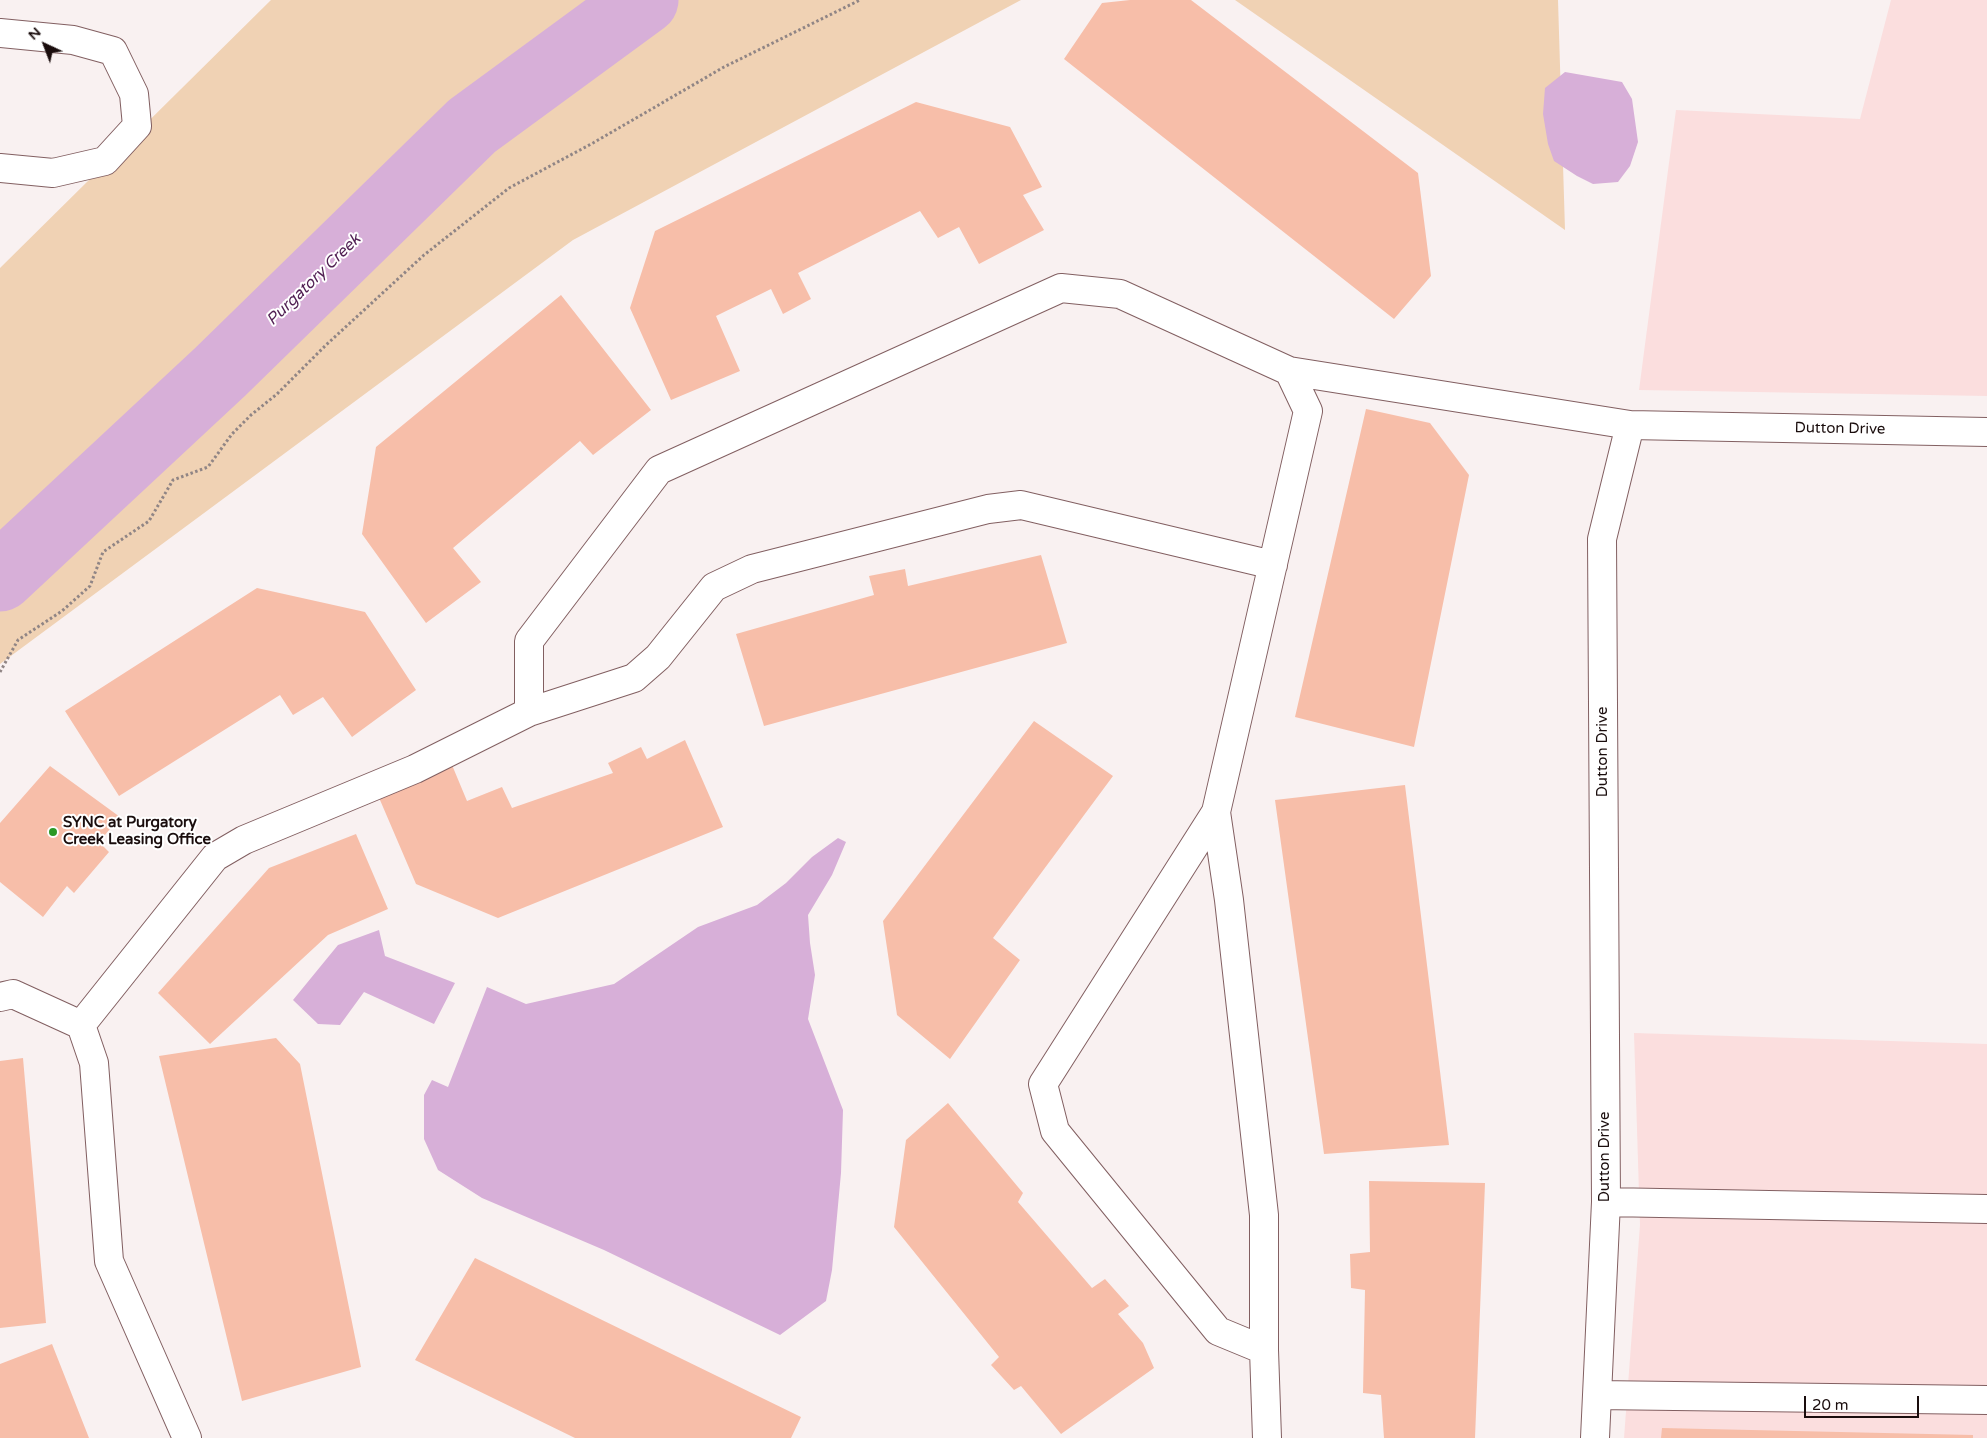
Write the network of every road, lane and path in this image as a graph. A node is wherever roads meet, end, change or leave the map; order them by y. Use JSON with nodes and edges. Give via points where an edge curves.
{"nodes":[{"id":1,"x":860,"y":0,"type":"edge"},
{"id":2,"x":0,"y":33,"type":"edge"},
{"id":3,"x":0,"y":168,"type":"edge"},
{"id":4,"x":1288,"y":371,"type":"junction"},
{"id":5,"x":1630,"y":425,"type":"junction"},
{"id":6,"x":1987,"y":432,"type":"edge"},
{"id":7,"x":1273,"y":565,"type":"junction"},
{"id":8,"x":0,"y":672,"type":"edge"},
{"id":9,"x":529,"y":712,"type":"junction"},
{"id":10,"x":1216,"y":812,"type":"junction"},
{"id":11,"x":0,"y":997,"type":"edge"},
{"id":12,"x":80,"y":1025,"type":"junction"},
{"id":13,"x":1606,"y":1202,"type":"junction"},
{"id":14,"x":1987,"y":1209,"type":"edge"},
{"id":15,"x":1264,"y":1350,"type":"junction"},
{"id":16,"x":1597,"y":1395,"type":"junction"},
{"id":17,"x":1987,"y":1400,"type":"edge"},
{"id":18,"x":187,"y":1438,"type":"edge"},
{"id":19,"x":1267,"y":1438,"type":"edge"},
{"id":20,"x":1594,"y":1438,"type":"edge"}],
"edges":[{"from":1,"to":8,"type":"path","via":[[724,67],[509,188],[439,242],[251,415],[232,434],[208,467],[173,480],[149,521],[103,552],[90,586],[62,611],[18,640]]},
{"from":2,"to":3,"type":"street","via":[[72,40],[113,51],[134,94],[137,126],[105,161],[53,173]]},
{"from":4,"to":5,"type":"street"},
{"from":4,"to":7,"type":"street","via":[[1308,410]]},
{"from":4,"to":9,"type":"street","via":[[1120,294],[1060,288],[659,470],[529,641]]},
{"from":5,"to":6,"type":"street","name":"Dutton Drive"},
{"from":5,"to":13,"type":"street","name":"Dutton Drive","via":[[1602,539]]},
{"from":7,"to":9,"type":"street","via":[[1021,505],[988,509],[752,569],[714,587],[658,657],[634,678]]},
{"from":7,"to":10,"type":"street"},
{"from":9,"to":12,"type":"street","via":[[415,769],[244,840],[215,857]]},
{"from":10,"to":15,"type":"street","via":[[1229,900],[1264,1215]]},
{"from":10,"to":15,"type":"street","via":[[1043,1084],[1055,1131],[1218,1331]]},
{"from":11,"to":12,"type":"street","via":[[13,994]]},
{"from":12,"to":18,"type":"street","via":[[94,1063],[109,1261]]},
{"from":13,"to":14,"type":"street"},
{"from":13,"to":16,"type":"street","name":"Dutton Drive"},
{"from":15,"to":19,"type":"street"},
{"from":16,"to":17,"type":"street"},
{"from":16,"to":20,"type":"street","name":"Dutton Drive"}]}
